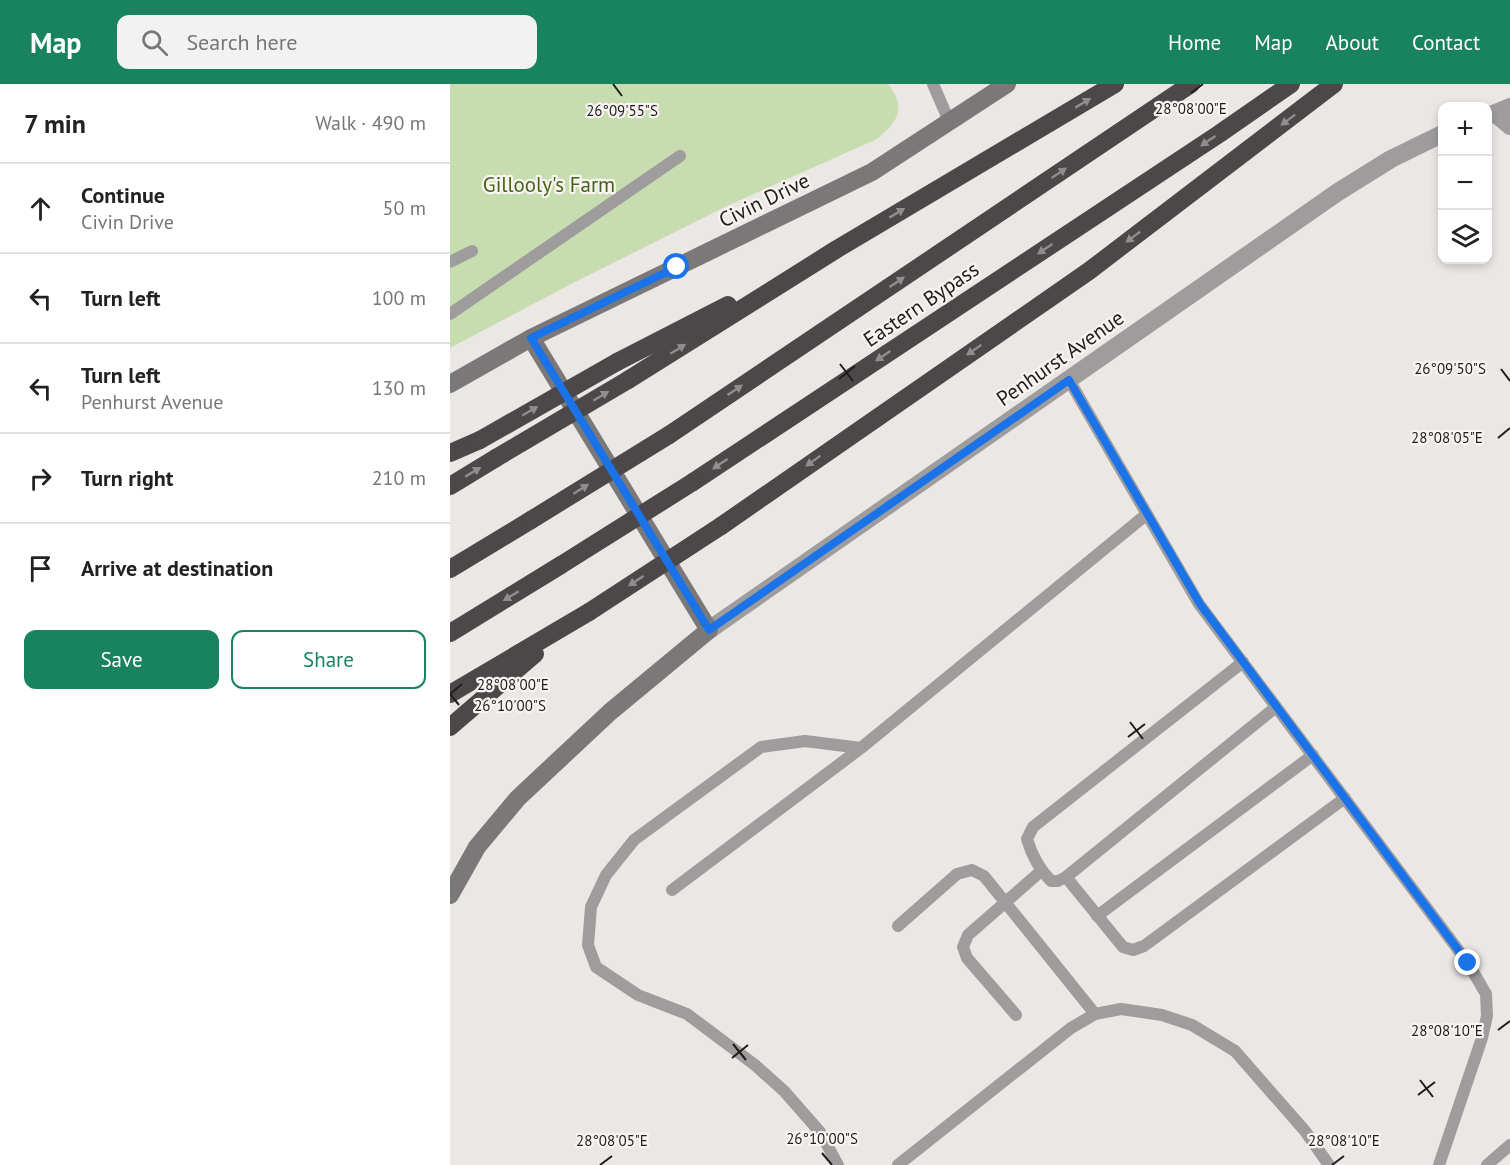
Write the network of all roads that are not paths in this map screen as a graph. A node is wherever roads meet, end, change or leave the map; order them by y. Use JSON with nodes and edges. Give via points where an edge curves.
{"nodes":[{"id":1,"x":933,"y":84,"type":"edge"},
{"id":2,"x":1006,"y":84,"type":"edge"},
{"id":3,"x":1115,"y":84,"type":"edge"},
{"id":4,"x":1191,"y":84,"type":"edge"},
{"id":5,"x":1291,"y":84,"type":"edge"},
{"id":6,"x":1334,"y":84,"type":"edge"},
{"id":7,"x":1498,"y":112,"type":"edge"},
{"id":8,"x":949,"y":121,"type":"junction"},
{"id":9,"x":1510,"y":126,"type":"edge"},
{"id":10,"x":1438,"y":136,"type":"edge"},
{"id":11,"x":680,"y":156,"type":"dead end"},
{"id":12,"x":837,"y":249,"type":"junction"},
{"id":13,"x":472,"y":251,"type":"dead end"},
{"id":14,"x":450,"y":262,"type":"edge"},
{"id":15,"x":450,"y":314,"type":"edge"},
{"id":16,"x":531,"y":338,"type":"junction"},
{"id":17,"x":1069,"y":380,"type":"junction"},
{"id":18,"x":450,"y":384,"type":"edge"},
{"id":19,"x":450,"y":453,"type":"edge"},
{"id":20,"x":450,"y":486,"type":"edge"},
{"id":21,"x":1147,"y":514,"type":"junction"},
{"id":22,"x":450,"y":569,"type":"edge"},
{"id":23,"x":570,"y":623,"type":"junction"},
{"id":24,"x":709,"y":630,"type":"junction"},
{"id":25,"x":450,"y":633,"type":"edge"},
{"id":26,"x":1243,"y":662,"type":"junction"},
{"id":27,"x":450,"y":694,"type":"edge"},
{"id":28,"x":1276,"y":707,"type":"junction"},
{"id":29,"x":450,"y":727,"type":"edge"},
{"id":30,"x":861,"y":748,"type":"junction"},
{"id":31,"x":1312,"y":755,"type":"junction"},
{"id":32,"x":1345,"y":798,"type":"junction"},
{"id":33,"x":1041,"y":871,"type":"junction"},
{"id":34,"x":1066,"y":877,"type":"junction"},
{"id":35,"x":672,"y":890,"type":"dead end"},
{"id":36,"x":450,"y":895,"type":"edge"},
{"id":37,"x":1005,"y":901,"type":"junction"},
{"id":38,"x":1097,"y":916,"type":"junction"},
{"id":39,"x":898,"y":926,"type":"dead end"},
{"id":40,"x":1095,"y":1014,"type":"junction"},
{"id":41,"x":1016,"y":1015,"type":"dead end"},
{"id":42,"x":1510,"y":1145,"type":"edge"},
{"id":43,"x":838,"y":1165,"type":"edge"},
{"id":44,"x":898,"y":1165,"type":"edge"},
{"id":45,"x":1329,"y":1165,"type":"edge"},
{"id":46,"x":1439,"y":1165,"type":"edge"},
{"id":47,"x":1487,"y":1165,"type":"edge"}],
"edges":[{"from":1,"to":8,"type":"lane"},
{"from":2,"to":8,"type":"main road","name":"Civin Drive"},
{"from":12,"to":3,"type":"highway","one_way":true},
{"from":22,"to":4,"type":"highway","name":"Eastern Bypass","one_way":true,"bridge":true,"via":[[669,435]]},
{"from":5,"to":25,"type":"highway","name":"Eastern Bypass","one_way":true,"bridge":true,"via":[[693,482]]},
{"from":6,"to":23,"type":"highway","one_way":true,"bridge":true,"via":[[1089,271],[720,526]]},
{"from":7,"to":9,"type":"street"},
{"from":8,"to":16,"type":"main road","name":"Civin Drive","via":[[872,172]]},
{"from":10,"to":17,"type":"street","name":"Penhurst Avenue","via":[[1391,159],[1338,192]]},
{"from":11,"to":15,"type":"lane"},
{"from":19,"to":12,"type":"highway","one_way":true,"bridge":true},
{"from":20,"to":12,"type":"highway","one_way":true,"bridge":true},
{"from":13,"to":14,"type":"lane"},
{"from":16,"to":18,"type":"main road","name":"Civin Drive"},
{"from":16,"to":24,"type":"main road"},
{"from":17,"to":21,"type":"lane"},
{"from":17,"to":24,"type":"street","name":"Penhurst Avenue"},
{"from":21,"to":26,"type":"lane","via":[[1200,604]]},
{"from":21,"to":30,"type":"lane"},
{"from":23,"to":27,"type":"highway"},
{"from":23,"to":29,"type":"highway"},
{"from":24,"to":36,"type":"main road","via":[[610,712],[518,798],[477,847]]},
{"from":26,"to":28,"type":"lane"},
{"from":26,"to":33,"type":"lane","via":[[1033,827],[1027,839]]},
{"from":28,"to":31,"type":"lane"},
{"from":28,"to":34,"type":"lane"},
{"from":30,"to":35,"type":"lane"},
{"from":30,"to":43,"type":"lane","via":[[805,741],[761,747],[634,840],[606,875],[591,907],[588,945],[596,967],[638,995],[687,1014],[762,1071],[820,1132]]},
{"from":31,"to":32,"type":"lane"},
{"from":31,"to":38,"type":"lane"},
{"from":32,"to":38,"type":"lane","via":[[1144,946],[1133,950],[1123,946]]},
{"from":32,"to":46,"type":"lane","via":[[1468,963],[1486,994],[1482,1038]]},
{"from":33,"to":34,"type":"lane","via":[[1051,881]]},
{"from":33,"to":37,"type":"lane"},
{"from":34,"to":38,"type":"lane"},
{"from":37,"to":39,"type":"lane","via":[[984,876],[972,870],[957,874]]},
{"from":37,"to":40,"type":"lane"},
{"from":37,"to":41,"type":"lane","via":[[968,934],[963,947],[967,958]]},
{"from":40,"to":44,"type":"lane","via":[[1071,1028]]},
{"from":40,"to":45,"type":"lane","via":[[1120,1009],[1161,1015],[1192,1025],[1235,1051],[1305,1131]]},
{"from":42,"to":47,"type":"lane"}]}
